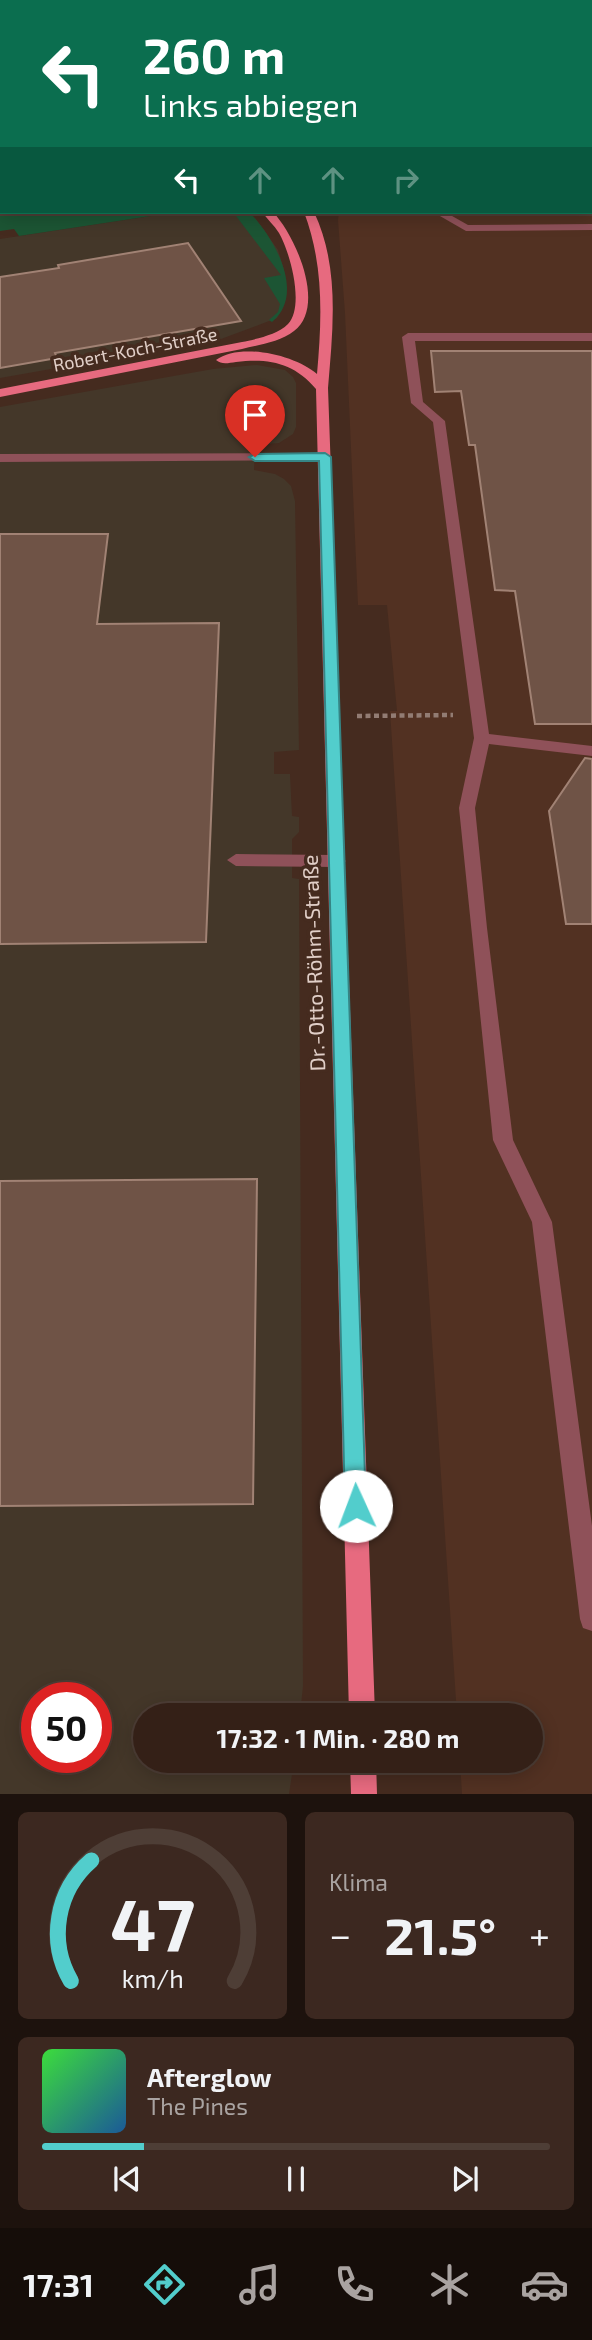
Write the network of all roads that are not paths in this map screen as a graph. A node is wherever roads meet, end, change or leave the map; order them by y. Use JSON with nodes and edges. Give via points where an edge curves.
{"nodes":[{"id":1,"x":269,"y":214,"type":"edge"},
{"id":2,"x":310,"y":214,"type":"edge"},
{"id":3,"x":442,"y":214,"type":"edge"},
{"id":4,"x":592,"y":227,"type":"edge"},
{"id":5,"x":592,"y":337,"type":"edge"},
{"id":6,"x":47,"y":384,"type":"junction"},
{"id":7,"x":322,"y":387,"type":"junction"},
{"id":8,"x":0,"y":393,"type":"edge"},
{"id":9,"x":325,"y":457,"type":"junction"},
{"id":10,"x":0,"y":458,"type":"edge"},
{"id":11,"x":482,"y":738,"type":"junction"},
{"id":12,"x":592,"y":751,"type":"edge"},
{"id":13,"x":236,"y":860,"type":"dead end"},
{"id":14,"x":337,"y":862,"type":"junction"},
{"id":15,"x":592,"y":1619,"type":"edge"},
{"id":16,"x":362,"y":1703,"type":"edge"},
{"id":17,"x":363,"y":1773,"type":"edge"},
{"id":18,"x":364,"y":1794,"type":"edge"}],
"edges":[{"from":1,"to":6,"type":"main road","name":"Robert-Koch-Straße","via":[[288,240],[300,286],[296,322],[286,331],[228,349]]},
{"from":2,"to":7,"type":"main road","name":"Dr.-Otto-Röhm-Straße","via":[[319,234],[324,274]]},
{"from":3,"to":4,"type":"lane","via":[[466,228]]},
{"from":5,"to":11,"type":"lane","via":[[408,337],[418,403],[439,421]]},
{"from":6,"to":7,"type":"main road","via":[[263,356],[296,363],[312,373]]},
{"from":6,"to":8,"type":"main road","name":"Robert-Koch-Straße"},
{"from":7,"to":9,"type":"main road","name":"Dr.-Otto-Röhm-Straße"},
{"from":9,"to":10,"type":"lane"},
{"from":9,"to":14,"type":"main road","name":"Dr.-Otto-Röhm-Straße"},
{"from":11,"to":12,"type":"lane"},
{"from":11,"to":15,"type":"lane","via":[[467,808],[503,1140],[542,1222]]},
{"from":13,"to":14,"type":"lane"},
{"from":14,"to":16,"type":"main road","name":"Dr.-Otto-Röhm-Straße"},
{"from":17,"to":18,"type":"main road"}]}
